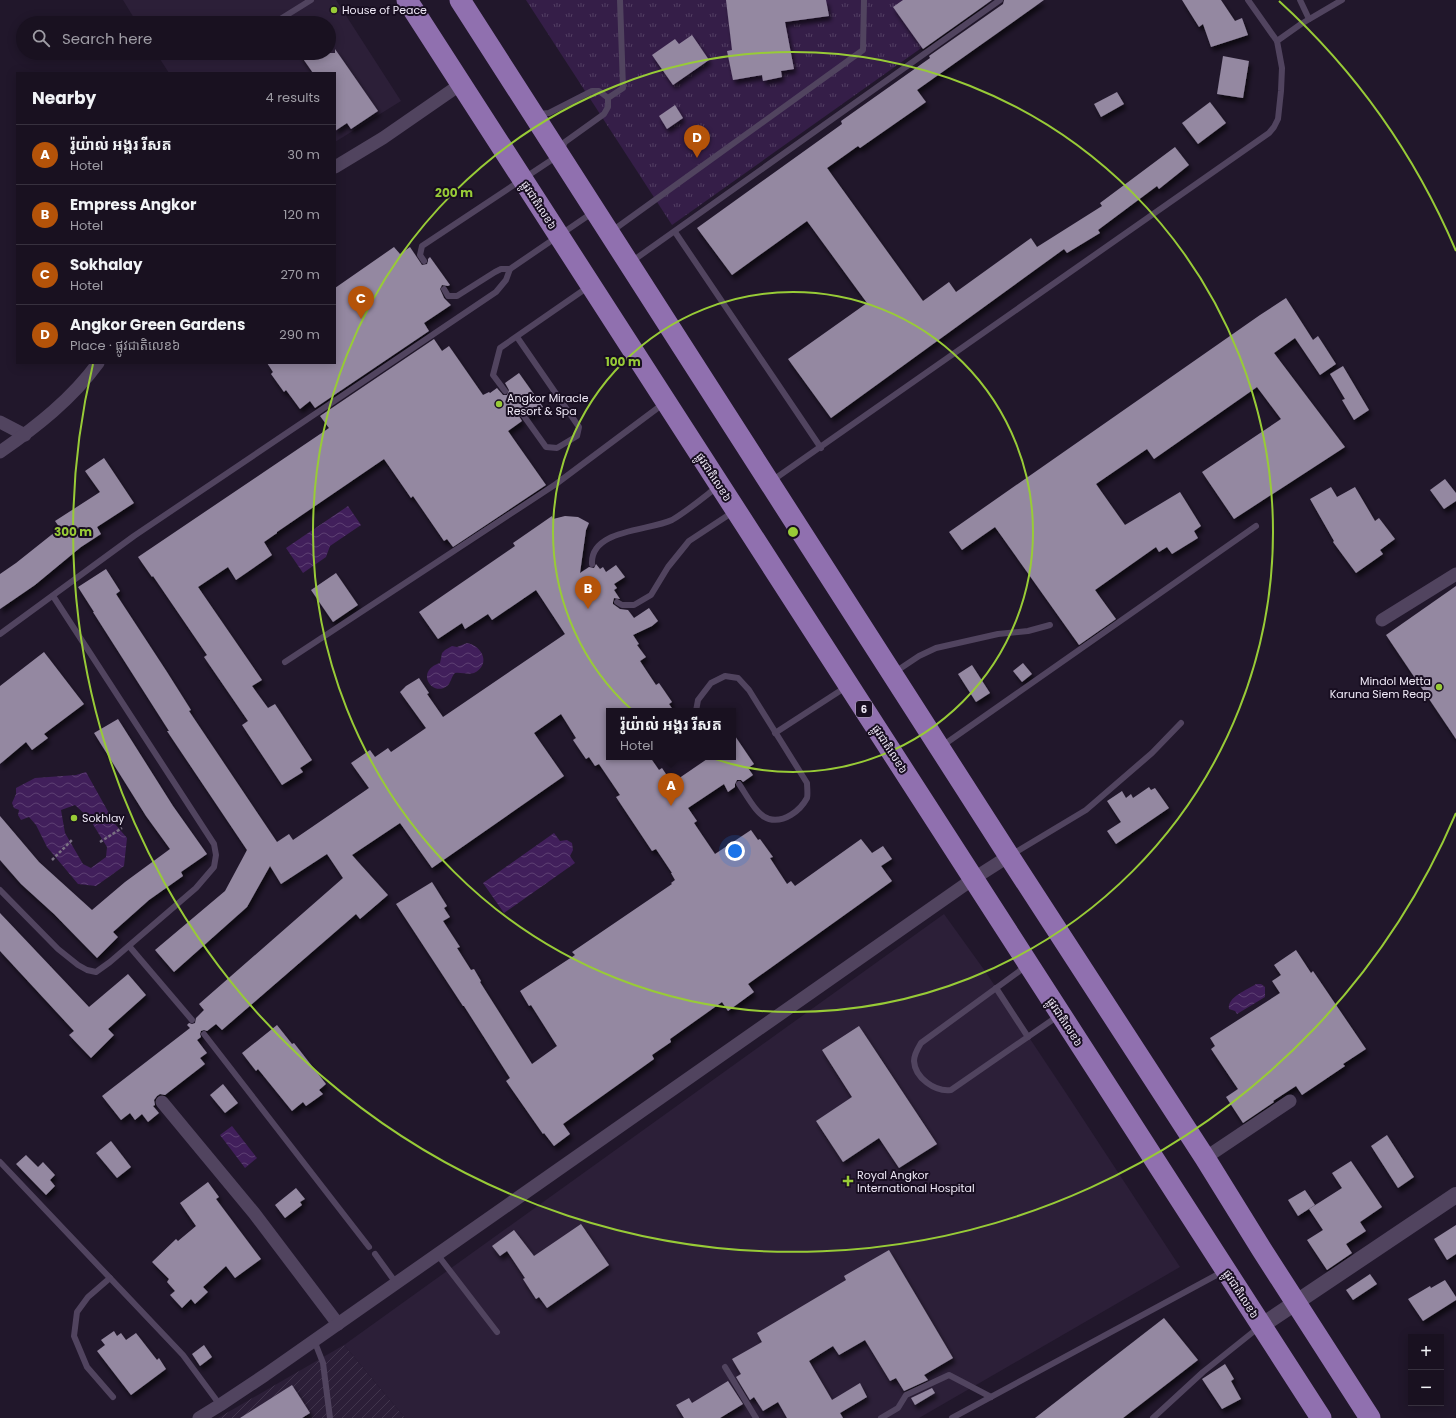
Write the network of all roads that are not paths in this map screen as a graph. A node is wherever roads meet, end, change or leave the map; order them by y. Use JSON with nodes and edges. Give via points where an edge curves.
{"nodes":[{"id":1,"x":311,"y":0,"type":"edge"},
{"id":2,"x":407,"y":0,"type":"edge"},
{"id":3,"x":460,"y":0,"type":"edge"},
{"id":4,"x":620,"y":0,"type":"edge"},
{"id":5,"x":864,"y":0,"type":"edge"},
{"id":6,"x":1000,"y":0,"type":"edge"},
{"id":7,"x":1248,"y":0,"type":"edge"},
{"id":8,"x":1300,"y":0,"type":"edge"},
{"id":9,"x":1342,"y":0,"type":"edge"},
{"id":10,"x":285,"y":16,"type":"edge"},
{"id":11,"x":1309,"y":19,"type":"junction"},
{"id":12,"x":1277,"y":41,"type":"junction"},
{"id":13,"x":461,"y":84,"type":"junction"},
{"id":14,"x":608,"y":98,"type":"junction"},
{"id":15,"x":533,"y":114,"type":"junction"},
{"id":16,"x":559,"y":155,"type":"junction"},
{"id":17,"x":336,"y":166,"type":"edge"},
{"id":18,"x":523,"y":179,"type":"junction"},
{"id":19,"x":595,"y":211,"type":"junction"},
{"id":20,"x":676,"y":232,"type":"junction"},
{"id":21,"x":609,"y":233,"type":"junction"},
{"id":22,"x":558,"y":235,"type":"junction"},
{"id":23,"x":424,"y":261,"type":"dead end"},
{"id":24,"x":629,"y":264,"type":"junction"},
{"id":25,"x":510,"y":269,"type":"junction"},
{"id":26,"x":591,"y":285,"type":"junction"},
{"id":27,"x":444,"y":289,"type":"dead end"},
{"id":28,"x":517,"y":337,"type":"junction"},
{"id":29,"x":97,"y":364,"type":"edge"},
{"id":30,"x":505,"y":391,"type":"dead end"},
{"id":31,"x":666,"y":402,"type":"junction"},
{"id":32,"x":521,"y":412,"type":"dead end"},
{"id":33,"x":0,"y":422,"type":"edge"},
{"id":34,"x":25,"y":435,"type":"junction"},
{"id":35,"x":821,"y":448,"type":"junction"},
{"id":36,"x":0,"y":452,"type":"edge"},
{"id":37,"x":769,"y":483,"type":"junction"},
{"id":38,"x":720,"y":485,"type":"junction"},
{"id":39,"x":736,"y":510,"type":"junction"},
{"id":40,"x":1256,"y":526,"type":"dead end"},
{"id":41,"x":592,"y":564,"type":"dead end"},
{"id":42,"x":1456,"y":574,"type":"edge"},
{"id":43,"x":53,"y":596,"type":"junction"},
{"id":44,"x":617,"y":602,"type":"dead end"},
{"id":45,"x":1382,"y":620,"type":"dead end"},
{"id":46,"x":1050,"y":625,"type":"dead end"},
{"id":47,"x":0,"y":634,"type":"edge"},
{"id":48,"x":285,"y":662,"type":"dead end"},
{"id":49,"x":892,"y":674,"type":"junction"},
{"id":50,"x":849,"y":686,"type":"junction"},
{"id":51,"x":697,"y":708,"type":"edge"},
{"id":52,"x":1181,"y":723,"type":"dead end"},
{"id":53,"x":775,"y":733,"type":"junction"},
{"id":54,"x":939,"y":748,"type":"junction"},
{"id":55,"x":739,"y":784,"type":"dead end"},
{"id":56,"x":1008,"y":856,"type":"junction"},
{"id":57,"x":973,"y":878,"type":"junction"},
{"id":58,"x":0,"y":890,"type":"edge"},
{"id":59,"x":129,"y":946,"type":"junction"},
{"id":60,"x":1028,"y":964,"type":"junction"},
{"id":61,"x":996,"y":988,"type":"junction"},
{"id":62,"x":1061,"y":1014,"type":"junction"},
{"id":63,"x":192,"y":1020,"type":"dead end"},
{"id":64,"x":204,"y":1034,"type":"dead end"},
{"id":65,"x":1028,"y":1037,"type":"junction"},
{"id":66,"x":1290,"y":1101,"type":"dead end"},
{"id":67,"x":162,"y":1102,"type":"dead end"},
{"id":68,"x":1205,"y":1158,"type":"junction"},
{"id":69,"x":0,"y":1162,"type":"edge"},
{"id":70,"x":1456,"y":1195,"type":"edge"},
{"id":71,"x":369,"y":1246,"type":"dead end"},
{"id":72,"x":375,"y":1254,"type":"dead end"},
{"id":73,"x":437,"y":1254,"type":"junction"},
{"id":74,"x":1225,"y":1270,"type":"junction"},
{"id":75,"x":110,"y":1278,"type":"junction"},
{"id":76,"x":396,"y":1283,"type":"junction"},
{"id":77,"x":1296,"y":1303,"type":"junction"},
{"id":78,"x":338,"y":1324,"type":"junction"},
{"id":79,"x":1261,"y":1326,"type":"junction"},
{"id":80,"x":497,"y":1332,"type":"dead end"},
{"id":81,"x":314,"y":1340,"type":"junction"},
{"id":82,"x":725,"y":1367,"type":"dead end"},
{"id":83,"x":113,"y":1397,"type":"dead end"},
{"id":84,"x":991,"y":1397,"type":"junction"},
{"id":85,"x":220,"y":1406,"type":"junction"},
{"id":86,"x":199,"y":1418,"type":"edge"},
{"id":87,"x":330,"y":1418,"type":"edge"},
{"id":88,"x":756,"y":1418,"type":"edge"},
{"id":89,"x":881,"y":1418,"type":"edge"},
{"id":90,"x":952,"y":1418,"type":"edge"},
{"id":91,"x":1153,"y":1418,"type":"edge"},
{"id":92,"x":1320,"y":1418,"type":"edge"},
{"id":93,"x":1370,"y":1418,"type":"edge"}],
"edges":[{"from":1,"to":10,"type":"lane"},
{"from":2,"to":13,"type":"highway","name":"ផ្លូវជាតិលេខ៦","number":"6"},
{"from":3,"to":15,"type":"highway"},
{"from":4,"to":14,"type":"lane","via":[[622,88]]},
{"from":5,"to":21,"type":"lane","via":[[863,50]]},
{"from":6,"to":20,"type":"lane"},
{"from":7,"to":12,"type":"lane"},
{"from":8,"to":11,"type":"lane"},
{"from":9,"to":11,"type":"lane"},
{"from":11,"to":12,"type":"lane"},
{"from":12,"to":35,"type":"lane","via":[[1282,68],[1281,91],[1278,119],[1269,133]]},
{"from":13,"to":17,"type":"street","via":[[383,138]]},
{"from":13,"to":18,"type":"highway","name":"ផ្លូវជាតិលេខ៦","number":"6"},
{"from":14,"to":15,"type":"lane","via":[[599,91],[592,91],[549,113]]},
{"from":14,"to":16,"type":"lane","via":[[608,107],[604,114],[566,142]]},
{"from":15,"to":16,"type":"highway"},
{"from":16,"to":18,"type":"lane"},
{"from":16,"to":19,"type":"highway"},
{"from":18,"to":22,"type":"highway","name":"ផ្លូវជាតិលេខ៦","number":"6"},
{"from":18,"to":23,"type":"lane","via":[[422,246],[420,255]]},
{"from":19,"to":21,"type":"highway"},
{"from":19,"to":22,"type":"lane"},
{"from":20,"to":24,"type":"lane"},
{"from":20,"to":35,"type":"lane"},
{"from":21,"to":24,"type":"highway"},
{"from":22,"to":25,"type":"lane"},
{"from":22,"to":26,"type":"highway","name":"ផ្លូវជាតិលេខ៦","number":"6"},
{"from":24,"to":37,"type":"highway"},
{"from":25,"to":27,"type":"lane","via":[[495,272],[457,296],[448,296]]},
{"from":25,"to":43,"type":"lane","via":[[506,280],[496,292],[134,536]]},
{"from":26,"to":28,"type":"lane"},
{"from":26,"to":31,"type":"highway","name":"ផ្លូវជាតិលេខ៦","number":"6"},
{"from":28,"to":30,"type":"lane","via":[[500,348],[493,375]]},
{"from":28,"to":32,"type":"lane","via":[[579,427],[576,436],[557,448],[546,447]]},
{"from":29,"to":34,"type":"street","via":[[87,379]]},
{"from":31,"to":38,"type":"highway","name":"ផ្លូវជាតិលេខ៦","number":"6"},
{"from":31,"to":48,"type":"lane","via":[[556,484]]},
{"from":33,"to":34,"type":"street"},
{"from":34,"to":36,"type":"street"},
{"from":35,"to":37,"type":"lane"},
{"from":37,"to":49,"type":"highway"},
{"from":38,"to":39,"type":"highway","name":"ផ្លូវជាតិលេខ៦","number":"6"},
{"from":38,"to":41,"type":"lane","via":[[672,519],[651,527],[617,534],[599,545],[592,558]]},
{"from":39,"to":44,"type":"lane","via":[[689,541],[651,595],[634,605],[622,605]]},
{"from":39,"to":50,"type":"highway","name":"ផ្លូវជាតិលេខ៦","number":"6"},
{"from":40,"to":54,"type":"lane"},
{"from":42,"to":45,"type":"street"},
{"from":43,"to":47,"type":"lane"},
{"from":43,"to":59,"type":"lane","via":[[214,844],[214,867],[196,888]]},
{"from":46,"to":49,"type":"lane","via":[[936,648]]},
{"from":49,"to":54,"type":"highway"},
{"from":50,"to":53,"type":"lane"},
{"from":50,"to":57,"type":"highway","name":"ផ្លូវជាតិលេខ៦","number":"6"},
{"from":51,"to":53,"type":"lane","via":[[698,700],[711,683],[725,676],[738,678],[749,690]]},
{"from":52,"to":56,"type":"lane","via":[[1086,810]]},
{"from":53,"to":55,"type":"lane","via":[[807,782],[807,797],[796,812],[784,819],[768,819],[757,812]]},
{"from":54,"to":56,"type":"highway"},
{"from":56,"to":57,"type":"street"},
{"from":56,"to":68,"type":"highway"},
{"from":57,"to":60,"type":"highway","name":"ផ្លូវជាតិលេខ៦","number":"6"},
{"from":57,"to":73,"type":"street"},
{"from":58,"to":59,"type":"lane","via":[[58,949],[87,970],[96,972]]},
{"from":59,"to":63,"type":"lane"},
{"from":60,"to":61,"type":"lane"},
{"from":60,"to":62,"type":"highway","name":"ផ្លូវជាតិលេខ៦","number":"6"},
{"from":61,"to":65,"type":"lane"},
{"from":61,"to":65,"type":"lane","via":[[921,1043],[915,1053],[915,1067],[928,1084],[944,1091],[951,1090]]},
{"from":62,"to":65,"type":"lane"},
{"from":62,"to":74,"type":"highway","name":"ផ្លូវជាតិលេខ៦","number":"6"},
{"from":64,"to":71,"type":"lane"},
{"from":66,"to":68,"type":"street"},
{"from":67,"to":78,"type":"street","via":[[254,1214]]},
{"from":68,"to":77,"type":"highway"},
{"from":69,"to":75,"type":"lane"},
{"from":70,"to":77,"type":"street"},
{"from":72,"to":76,"type":"lane"},
{"from":73,"to":76,"type":"street"},
{"from":73,"to":80,"type":"lane"},
{"from":74,"to":79,"type":"highway","name":"ផ្លូវជាតិលេខ៦","number":"6"},
{"from":74,"to":84,"type":"lane"},
{"from":75,"to":83,"type":"lane","via":[[88,1297],[77,1312],[74,1336],[88,1367]]},
{"from":75,"to":85,"type":"lane","via":[[183,1355]]},
{"from":76,"to":78,"type":"street"},
{"from":77,"to":79,"type":"street"},
{"from":77,"to":93,"type":"highway"},
{"from":78,"to":81,"type":"street"},
{"from":79,"to":91,"type":"lane","via":[[1203,1372]]},
{"from":79,"to":92,"type":"highway","name":"ផ្លូវជាតិលេខ៦","number":"6"},
{"from":81,"to":85,"type":"street"},
{"from":81,"to":87,"type":"lane","via":[[323,1363]]},
{"from":82,"to":88,"type":"lane"},
{"from":84,"to":89,"type":"lane","via":[[949,1375],[906,1395],[898,1408]]},
{"from":84,"to":90,"type":"lane"},
{"from":85,"to":86,"type":"street"}]}
